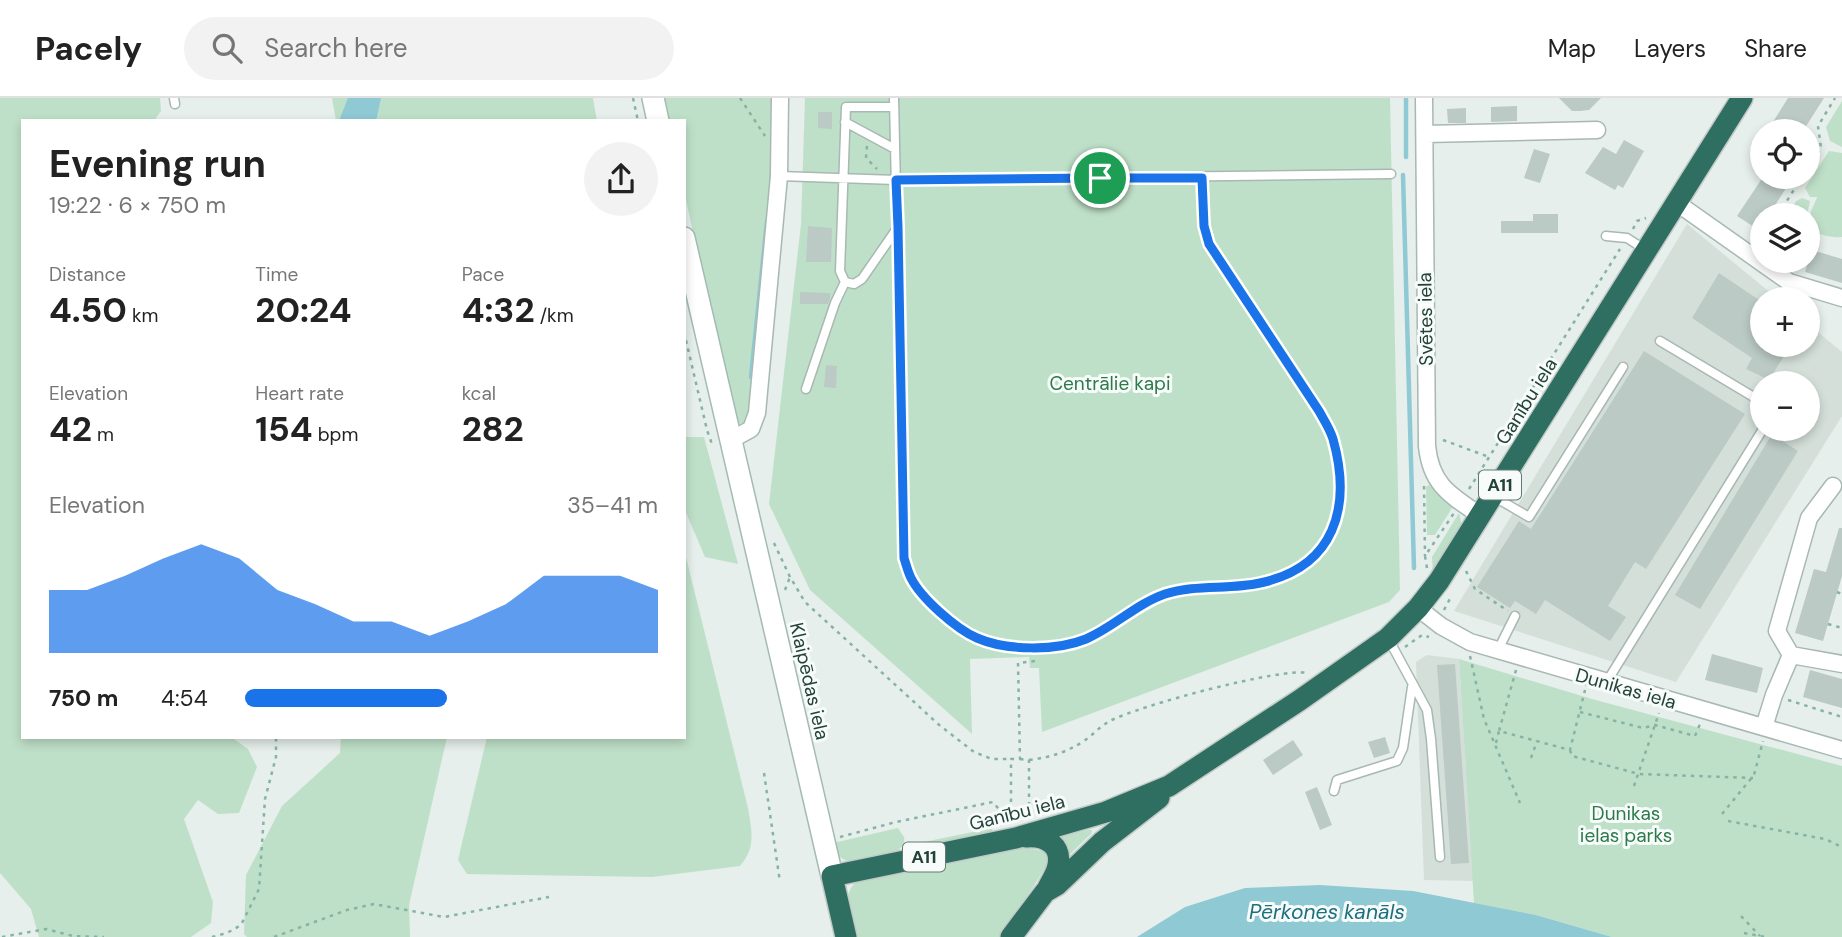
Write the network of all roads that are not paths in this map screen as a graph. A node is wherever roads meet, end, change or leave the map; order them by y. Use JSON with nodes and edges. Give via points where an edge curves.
{"nodes":[{"id":1,"x":653,"y":98,"type":"edge"},
{"id":2,"x":780,"y":98,"type":"edge"},
{"id":3,"x":1424,"y":98,"type":"edge"},
{"id":4,"x":1742,"y":98,"type":"edge"},
{"id":5,"x":894,"y":103,"type":"edge"},
{"id":6,"x":658,"y":119,"type":"edge"},
{"id":7,"x":845,"y":122,"type":"junction"},
{"id":8,"x":1597,"y":130,"type":"dead end"},
{"id":9,"x":1425,"y":134,"type":"junction"},
{"id":10,"x":895,"y":149,"type":"junction"},
{"id":11,"x":1391,"y":174,"type":"dead end"},
{"id":12,"x":779,"y":176,"type":"junction"},
{"id":13,"x":842,"y":177,"type":"junction"},
{"id":14,"x":1202,"y":178,"type":"junction"},
{"id":15,"x":892,"y":180,"type":"junction"},
{"id":16,"x":1676,"y":203,"type":"junction"},
{"id":17,"x":898,"y":227,"type":"junction"},
{"id":18,"x":1606,"y":236,"type":"dead end"},
{"id":19,"x":686,"y":247,"type":"edge"},
{"id":20,"x":1646,"y":251,"type":"junction"},
{"id":21,"x":845,"y":282,"type":"junction"},
{"id":22,"x":1842,"y":298,"type":"edge"},
{"id":23,"x":1660,"y":341,"type":"dead end"},
{"id":24,"x":1623,"y":367,"type":"dead end"},
{"id":25,"x":806,"y":389,"type":"dead end"},
{"id":26,"x":1750,"y":395,"type":"edge"},
{"id":27,"x":729,"y":436,"type":"junction"},
{"id":28,"x":1756,"y":441,"type":"edge"},
{"id":29,"x":1833,"y":486,"type":"dead end"},
{"id":30,"x":1493,"y":496,"type":"junction"},
{"id":31,"x":1481,"y":516,"type":"junction"},
{"id":32,"x":1418,"y":608,"type":"junction"},
{"id":33,"x":1515,"y":616,"type":"road end"},
{"id":34,"x":1392,"y":645,"type":"junction"},
{"id":35,"x":1498,"y":650,"type":"junction"},
{"id":36,"x":1791,"y":655,"type":"junction"},
{"id":37,"x":1842,"y":664,"type":"edge"},
{"id":38,"x":1606,"y":682,"type":"junction"},
{"id":39,"x":1412,"y":687,"type":"junction"},
{"id":40,"x":1763,"y":734,"type":"junction"},
{"id":41,"x":1842,"y":750,"type":"edge"},
{"id":42,"x":1168,"y":786,"type":"junction"},
{"id":43,"x":1334,"y":791,"type":"dead end"},
{"id":44,"x":1014,"y":828,"type":"junction"},
{"id":45,"x":1440,"y":857,"type":"dead end"},
{"id":46,"x":832,"y":876,"type":"junction"},
{"id":47,"x":1045,"y":892,"type":"junction"},
{"id":48,"x":846,"y":937,"type":"edge"},
{"id":49,"x":1011,"y":937,"type":"edge"}],
"edges":[{"from":1,"to":6,"type":"main road"},
{"from":2,"to":12,"type":"street"},
{"from":3,"to":9,"type":"street","name":"Svētes iela"},
{"from":4,"to":16,"type":"highway","name":"Ganību iela","number":"A11"},
{"from":5,"to":7,"type":"lane","via":[[846,107]]},
{"from":5,"to":10,"type":"lane"},
{"from":7,"to":10,"type":"lane"},
{"from":7,"to":13,"type":"lane"},
{"from":8,"to":9,"type":"street"},
{"from":9,"to":31,"type":"street","name":"Svētes iela","via":[[1429,464],[1448,494]]},
{"from":10,"to":15,"type":"lane"},
{"from":11,"to":14,"type":"lane"},
{"from":12,"to":13,"type":"lane"},
{"from":12,"to":27,"type":"street","via":[[757,413],[751,429]]},
{"from":13,"to":15,"type":"lane"},
{"from":13,"to":21,"type":"lane","via":[[840,271]]},
{"from":14,"to":15,"type":"lane"},
{"from":14,"to":17,"type":"lane","via":[[1209,244],[1333,438],[1341,501],[1336,523],[1327,543],[1297,570],[1257,584],[1166,594],[1087,639],[1062,646],[1025,648],[978,639],[957,627],[911,579],[904,558]]},
{"from":15,"to":17,"type":"lane"},
{"from":16,"to":20,"type":"highway","name":"Ganību iela","number":"A11"},
{"from":16,"to":22,"type":"street","via":[[1789,282]]},
{"from":17,"to":21,"type":"lane","via":[[862,279],[854,284]]},
{"from":18,"to":20,"type":"lane","via":[[1627,238]]},
{"from":19,"to":27,"type":"main road","name":"Klaipēdas iela"},
{"from":20,"to":30,"type":"highway","name":"Ganību iela","number":"A11"},
{"from":21,"to":25,"type":"lane"},
{"from":23,"to":26,"type":"lane"},
{"from":24,"to":30,"type":"lane","via":[[1530,517]]},
{"from":27,"to":46,"type":"main road","name":"Klaipēdas iela"},
{"from":28,"to":38,"type":"lane"},
{"from":29,"to":36,"type":"street","via":[[1810,518],[1777,631]]},
{"from":30,"to":31,"type":"highway","name":"Ganību iela","number":"A11"},
{"from":31,"to":32,"type":"highway","name":"Ganību iela","number":"A11"},
{"from":32,"to":34,"type":"highway","name":"Ganību iela","number":"A11"},
{"from":32,"to":35,"type":"street","name":"Dunikas iela","via":[[1470,642]]},
{"from":33,"to":35,"type":"lane"},
{"from":34,"to":39,"type":"lane"},
{"from":34,"to":42,"type":"highway","name":"Ganību iela","number":"A11"},
{"from":35,"to":38,"type":"street","name":"Dunikas iela"},
{"from":36,"to":37,"type":"street"},
{"from":36,"to":40,"type":"street"},
{"from":38,"to":40,"type":"street","name":"Dunikas iela"},
{"from":39,"to":43,"type":"lane","via":[[1397,761],[1337,780]]},
{"from":39,"to":45,"type":"lane","via":[[1427,710]]},
{"from":40,"to":41,"type":"street","name":"Dunikas iela"},
{"from":42,"to":44,"type":"highway","name":"Ganību iela","number":"A11","via":[[1106,812]]},
{"from":42,"to":47,"type":"highway","name":"Ganību iela","number":"A11","via":[[1163,795]]},
{"from":44,"to":46,"type":"highway","name":"Ganību iela","number":"A11"},
{"from":44,"to":47,"type":"highway","via":[[1051,841],[1058,852],[1057,869]]},
{"from":46,"to":48,"type":"highway","name":"Klaipēdas iela"},
{"from":47,"to":49,"type":"highway","name":"Ganību iela","number":"A11"}]}
